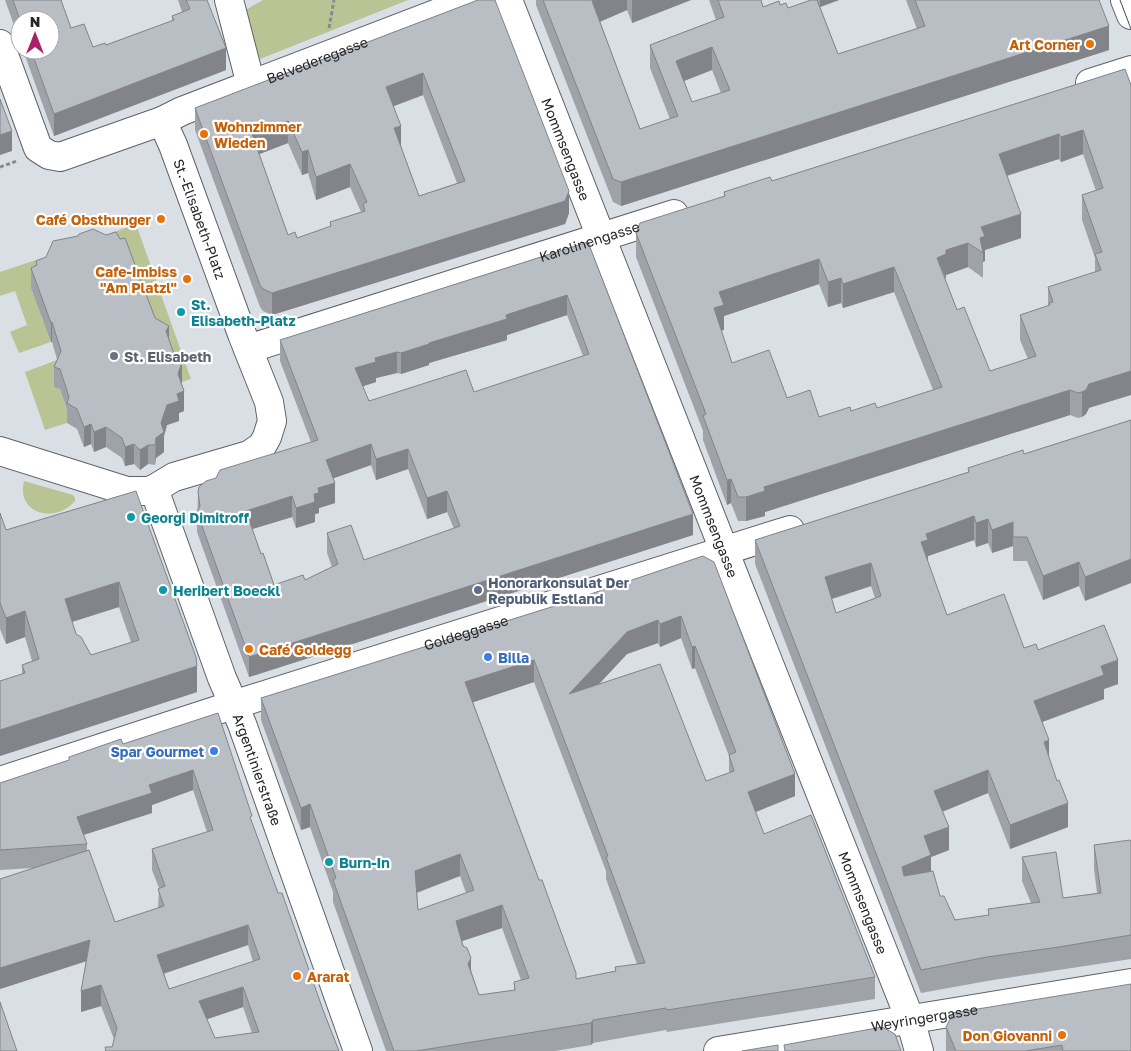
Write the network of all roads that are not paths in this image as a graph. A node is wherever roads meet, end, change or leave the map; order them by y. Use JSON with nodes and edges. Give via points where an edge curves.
{"nodes":[{"id":1,"x":229,"y":0,"type":"edge"},
{"id":2,"x":472,"y":0,"type":"edge"},
{"id":3,"x":508,"y":0,"type":"edge"},
{"id":4,"x":1125,"y":0,"type":"edge"},
{"id":5,"x":1131,"y":15,"type":"edge"},
{"id":6,"x":0,"y":44,"type":"edge"},
{"id":7,"x":1131,"y":70,"type":"edge"},
{"id":8,"x":251,"y":85,"type":"junction"},
{"id":9,"x":1066,"y":90,"type":"edge"},
{"id":10,"x":162,"y":121,"type":"junction"},
{"id":11,"x":699,"y":206,"type":"edge"},
{"id":12,"x":601,"y":238,"type":"junction"},
{"id":13,"x":248,"y":350,"type":"junction"},
{"id":14,"x":0,"y":451,"type":"edge"},
{"id":15,"x":154,"y":489,"type":"junction"},
{"id":16,"x":814,"y":522,"type":"edge"},
{"id":17,"x":724,"y":551,"type":"junction"},
{"id":18,"x":233,"y":705,"type":"junction"},
{"id":19,"x":0,"y":781,"type":"edge"},
{"id":20,"x":1131,"y":983,"type":"edge"},
{"id":21,"x":910,"y":1019,"type":"junction"},
{"id":22,"x":358,"y":1051,"type":"edge"},
{"id":23,"x":718,"y":1051,"type":"edge"},
{"id":24,"x":919,"y":1051,"type":"edge"}],
"edges":[{"from":1,"to":8,"type":"street"},
{"from":2,"to":8,"type":"street","name":"Belvederegasse"},
{"from":3,"to":12,"type":"street","name":"Mommsengasse"},
{"from":4,"to":5,"type":"street"},
{"from":6,"to":10,"type":"street","via":[[34,137],[40,150],[49,155],[60,156]]},
{"from":7,"to":9,"type":"street"},
{"from":8,"to":10,"type":"street","name":"Belvederegasse"},
{"from":10,"to":13,"type":"street","name":"St.-Elisabeth-Platz"},
{"from":11,"to":12,"type":"street","name":"Karolinengasse"},
{"from":12,"to":13,"type":"street","name":"Karolinengasse"},
{"from":12,"to":17,"type":"street","name":"Mommsengasse"},
{"from":13,"to":15,"type":"street","name":"St.-Elisabeth-Platz","via":[[271,411],[270,428],[262,446],[249,455],[174,477]]},
{"from":14,"to":15,"type":"street","name":"St.-Elisabeth-Platz","via":[[127,491]]},
{"from":15,"to":18,"type":"street","name":"Argentinierstraße"},
{"from":16,"to":17,"type":"street","name":"Goldeggasse"},
{"from":17,"to":18,"type":"street","name":"Goldeggasse"},
{"from":17,"to":21,"type":"street","name":"Mommsengasse"},
{"from":18,"to":19,"type":"street","name":"Goldeggasse"},
{"from":18,"to":22,"type":"street","name":"Argentinierstraße"},
{"from":20,"to":21,"type":"street","name":"Weyringergasse"},
{"from":21,"to":23,"type":"street","name":"Weyringergasse"},
{"from":21,"to":24,"type":"street","name":"Mommsengasse"}]}
